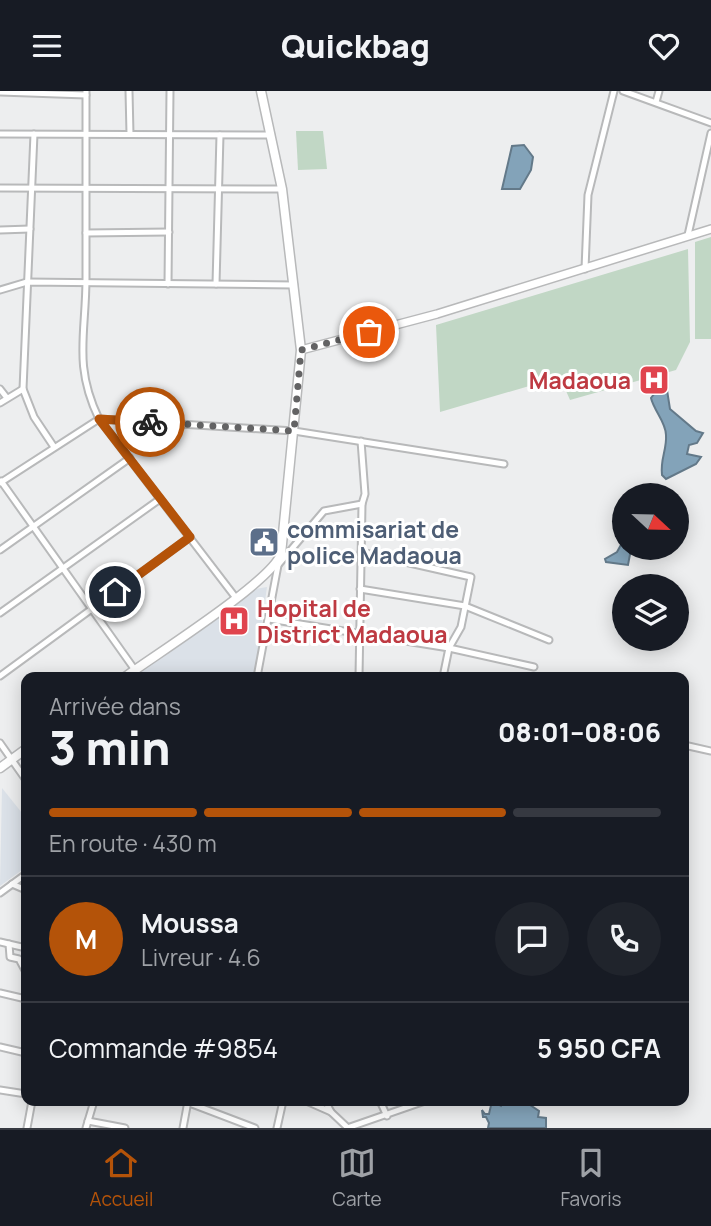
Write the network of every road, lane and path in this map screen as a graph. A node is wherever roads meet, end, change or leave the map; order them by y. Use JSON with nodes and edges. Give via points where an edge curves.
{"nodes":[{"id":1,"x":129,"y":91,"type":"edge"},
{"id":2,"x":170,"y":91,"type":"edge"},
{"id":3,"x":261,"y":91,"type":"edge"},
{"id":4,"x":614,"y":91,"type":"edge"},
{"id":5,"x":623,"y":91,"type":"edge"},
{"id":6,"x":659,"y":91,"type":"edge"},
{"id":7,"x":0,"y":92,"type":"edge"},
{"id":8,"x":86,"y":93,"type":"edge"},
{"id":9,"x":656,"y":102,"type":"junction"},
{"id":10,"x":711,"y":123,"type":"edge"},
{"id":11,"x":86,"y":133,"type":"junction"},
{"id":12,"x":711,"y":133,"type":"edge"},
{"id":13,"x":0,"y":134,"type":"edge"},
{"id":14,"x":34,"y":134,"type":"junction"},
{"id":15,"x":130,"y":134,"type":"junction"},
{"id":16,"x":169,"y":135,"type":"junction"},
{"id":17,"x":220,"y":135,"type":"junction"},
{"id":18,"x":271,"y":135,"type":"junction"},
{"id":19,"x":0,"y":188,"type":"edge"},
{"id":20,"x":32,"y":188,"type":"junction"},
{"id":21,"x":86,"y":188,"type":"junction"},
{"id":22,"x":169,"y":189,"type":"junction"},
{"id":23,"x":219,"y":189,"type":"junction"},
{"id":24,"x":282,"y":189,"type":"junction"},
{"id":25,"x":30,"y":229,"type":"junction"},
{"id":26,"x":711,"y":229,"type":"edge"},
{"id":27,"x":0,"y":230,"type":"edge"},
{"id":28,"x":169,"y":232,"type":"junction"},
{"id":29,"x":86,"y":233,"type":"junction"},
{"id":30,"x":688,"y":235,"type":"junction"},
{"id":31,"x":584,"y":269,"type":"junction"},
{"id":32,"x":27,"y":282,"type":"junction"},
{"id":33,"x":86,"y":283,"type":"junction"},
{"id":34,"x":168,"y":284,"type":"junction"},
{"id":35,"x":216,"y":284,"type":"junction"},
{"id":36,"x":294,"y":285,"type":"junction"},
{"id":37,"x":0,"y":290,"type":"edge"},
{"id":38,"x":301,"y":350,"type":"junction"},
{"id":39,"x":0,"y":389,"type":"edge"},
{"id":40,"x":23,"y":389,"type":"junction"},
{"id":41,"x":7,"y":398,"type":"junction"},
{"id":42,"x":0,"y":403,"type":"edge"},
{"id":43,"x":99,"y":419,"type":"junction"},
{"id":44,"x":294,"y":431,"type":"junction"},
{"id":45,"x":361,"y":441,"type":"junction"},
{"id":46,"x":54,"y":447,"type":"junction"},
{"id":47,"x":130,"y":458,"type":"junction"},
{"id":48,"x":504,"y":464,"type":"dead end"},
{"id":49,"x":0,"y":481,"type":"edge"},
{"id":50,"x":160,"y":499,"type":"junction"},
{"id":51,"x":362,"y":504,"type":"junction"},
{"id":52,"x":33,"y":526,"type":"junction"},
{"id":53,"x":190,"y":537,"type":"junction"},
{"id":54,"x":0,"y":549,"type":"edge"},
{"id":55,"x":361,"y":552,"type":"junction"},
{"id":56,"x":279,"y":563,"type":"junction"},
{"id":57,"x":63,"y":568,"type":"junction"},
{"id":58,"x":360,"y":589,"type":"junction"},
{"id":59,"x":236,"y":598,"type":"junction"},
{"id":60,"x":465,"y":606,"type":"junction"},
{"id":61,"x":92,"y":609,"type":"junction"},
{"id":62,"x":0,"y":613,"type":"edge"},
{"id":63,"x":269,"y":619,"type":"junction"},
{"id":64,"x":359,"y":633,"type":"junction"},
{"id":65,"x":549,"y":641,"type":"dead end"},
{"id":66,"x":449,"y":648,"type":"junction"},
{"id":67,"x":534,"y":667,"type":"dead end"},
{"id":68,"x":135,"y":670,"type":"junction"},
{"id":69,"x":132,"y":672,"type":"edge"},
{"id":70,"x":258,"y":672,"type":"edge"},
{"id":71,"x":359,"y":672,"type":"edge"},
{"id":72,"x":444,"y":672,"type":"edge"},
{"id":73,"x":0,"y":676,"type":"edge"},
{"id":74,"x":0,"y":743,"type":"edge"},
{"id":75,"x":689,"y":746,"type":"edge"},
{"id":76,"x":711,"y":751,"type":"edge"},
{"id":77,"x":21,"y":753,"type":"edge"},
{"id":78,"x":11,"y":760,"type":"junction"},
{"id":79,"x":0,"y":768,"type":"edge"},
{"id":80,"x":21,"y":773,"type":"edge"},
{"id":81,"x":21,"y":878,"type":"edge"},
{"id":82,"x":12,"y":884,"type":"junction"},
{"id":83,"x":21,"y":888,"type":"edge"},
{"id":84,"x":0,"y":893,"type":"edge"},
{"id":85,"x":0,"y":942,"type":"edge"},
{"id":86,"x":9,"y":944,"type":"junction"},
{"id":87,"x":21,"y":947,"type":"edge"},
{"id":88,"x":21,"y":962,"type":"edge"},
{"id":89,"x":0,"y":993,"type":"edge"},
{"id":90,"x":21,"y":998,"type":"edge"},
{"id":91,"x":0,"y":1047,"type":"edge"},
{"id":92,"x":21,"y":1052,"type":"edge"},
{"id":93,"x":0,"y":1090,"type":"edge"},
{"id":94,"x":21,"y":1093,"type":"edge"},
{"id":95,"x":31,"y":1106,"type":"edge"},
{"id":96,"x":92,"y":1106,"type":"edge"},
{"id":97,"x":186,"y":1106,"type":"edge"},
{"id":98,"x":200,"y":1106,"type":"edge"},
{"id":99,"x":282,"y":1106,"type":"edge"},
{"id":100,"x":317,"y":1106,"type":"edge"},
{"id":101,"x":328,"y":1106,"type":"edge"},
{"id":102,"x":382,"y":1106,"type":"edge"},
{"id":103,"x":413,"y":1106,"type":"edge"},
{"id":104,"x":331,"y":1112,"type":"junction"},
{"id":105,"x":387,"y":1117,"type":"junction"},
{"id":106,"x":88,"y":1121,"type":"junction"},
{"id":107,"x":27,"y":1128,"type":"edge"},
{"id":108,"x":86,"y":1128,"type":"edge"},
{"id":109,"x":125,"y":1128,"type":"edge"},
{"id":110,"x":183,"y":1128,"type":"edge"},
{"id":111,"x":255,"y":1128,"type":"edge"},
{"id":112,"x":277,"y":1128,"type":"edge"},
{"id":113,"x":347,"y":1128,"type":"edge"}],
"edges":[{"from":1,"to":15,"type":"street"},
{"from":2,"to":16,"type":"street"},
{"from":3,"to":18,"type":"highway"},
{"from":4,"to":31,"type":"street","via":[[588,195]]},
{"from":5,"to":9,"type":"street"},
{"from":6,"to":9,"type":"street"},
{"from":7,"to":8,"type":"street"},
{"from":8,"to":11,"type":"street"},
{"from":9,"to":10,"type":"street"},
{"from":11,"to":14,"type":"street"},
{"from":11,"to":15,"type":"street"},
{"from":11,"to":21,"type":"street"},
{"from":12,"to":30,"type":"street"},
{"from":13,"to":14,"type":"street"},
{"from":14,"to":20,"type":"street"},
{"from":15,"to":16,"type":"street"},
{"from":16,"to":17,"type":"street"},
{"from":16,"to":22,"type":"street"},
{"from":17,"to":18,"type":"street"},
{"from":17,"to":23,"type":"street"},
{"from":18,"to":24,"type":"highway"},
{"from":19,"to":20,"type":"street"},
{"from":20,"to":21,"type":"street"},
{"from":20,"to":25,"type":"street"},
{"from":21,"to":22,"type":"street"},
{"from":21,"to":29,"type":"street"},
{"from":22,"to":23,"type":"street"},
{"from":22,"to":28,"type":"street"},
{"from":23,"to":24,"type":"street"},
{"from":23,"to":35,"type":"street"},
{"from":24,"to":36,"type":"highway"},
{"from":25,"to":27,"type":"street"},
{"from":25,"to":32,"type":"street"},
{"from":26,"to":30,"type":"main road"},
{"from":28,"to":29,"type":"street"},
{"from":28,"to":34,"type":"street"},
{"from":29,"to":33,"type":"street"},
{"from":30,"to":31,"type":"main road"},
{"from":31,"to":38,"type":"main road"},
{"from":32,"to":33,"type":"street"},
{"from":32,"to":37,"type":"street"},
{"from":32,"to":40,"type":"street"},
{"from":33,"to":34,"type":"street"},
{"from":33,"to":43,"type":"street","via":[[81,355],[85,387]]},
{"from":34,"to":35,"type":"street"},
{"from":35,"to":36,"type":"street"},
{"from":36,"to":38,"type":"highway"},
{"from":38,"to":44,"type":"highway"},
{"from":39,"to":41,"type":"street"},
{"from":40,"to":41,"type":"street"},
{"from":40,"to":46,"type":"street"},
{"from":41,"to":42,"type":"street"},
{"from":43,"to":44,"type":"street"},
{"from":43,"to":46,"type":"street"},
{"from":43,"to":47,"type":"street"},
{"from":44,"to":45,"type":"street"},
{"from":44,"to":56,"type":"highway"},
{"from":45,"to":48,"type":"street"},
{"from":45,"to":51,"type":"street"},
{"from":46,"to":49,"type":"street"},
{"from":47,"to":50,"type":"street"},
{"from":47,"to":52,"type":"street"},
{"from":49,"to":52,"type":"street"},
{"from":50,"to":53,"type":"street"},
{"from":50,"to":57,"type":"street"},
{"from":51,"to":55,"type":"street"},
{"from":51,"to":56,"type":"street","via":[[324,511]]},
{"from":52,"to":54,"type":"street"},
{"from":52,"to":57,"type":"street"},
{"from":53,"to":59,"type":"street"},
{"from":53,"to":61,"type":"street"},
{"from":55,"to":58,"type":"street"},
{"from":55,"to":60,"type":"street","via":[[471,577]]},
{"from":56,"to":59,"type":"highway"},
{"from":56,"to":63,"type":"street"},
{"from":57,"to":61,"type":"street"},
{"from":57,"to":62,"type":"street"},
{"from":58,"to":60,"type":"street"},
{"from":58,"to":64,"type":"street"},
{"from":59,"to":68,"type":"highway"},
{"from":60,"to":65,"type":"street"},
{"from":60,"to":66,"type":"street","via":[[461,627]]},
{"from":61,"to":68,"type":"street"},
{"from":61,"to":73,"type":"street"},
{"from":63,"to":64,"type":"street"},
{"from":63,"to":70,"type":"street"},
{"from":64,"to":66,"type":"street"},
{"from":64,"to":71,"type":"street"},
{"from":66,"to":67,"type":"street"},
{"from":66,"to":72,"type":"street"},
{"from":68,"to":69,"type":"highway"},
{"from":74,"to":78,"type":"street"},
{"from":75,"to":76,"type":"street"},
{"from":77,"to":78,"type":"highway"},
{"from":78,"to":79,"type":"highway"},
{"from":78,"to":80,"type":"street"},
{"from":81,"to":82,"type":"street"},
{"from":82,"to":83,"type":"street"},
{"from":82,"to":84,"type":"street"},
{"from":85,"to":86,"type":"street"},
{"from":86,"to":87,"type":"street"},
{"from":86,"to":88,"type":"street","via":[[10,957]]},
{"from":89,"to":90,"type":"street"},
{"from":91,"to":92,"type":"street"},
{"from":93,"to":94,"type":"street"},
{"from":95,"to":107,"type":"street"},
{"from":96,"to":106,"type":"street"},
{"from":97,"to":110,"type":"street"},
{"from":98,"to":111,"type":"street"},
{"from":99,"to":112,"type":"street"},
{"from":100,"to":104,"type":"street"},
{"from":101,"to":104,"type":"street"},
{"from":102,"to":105,"type":"street"},
{"from":103,"to":105,"type":"street"},
{"from":104,"to":113,"type":"street"},
{"from":105,"to":113,"type":"street"},
{"from":106,"to":108,"type":"street"},
{"from":106,"to":109,"type":"street"}]}
